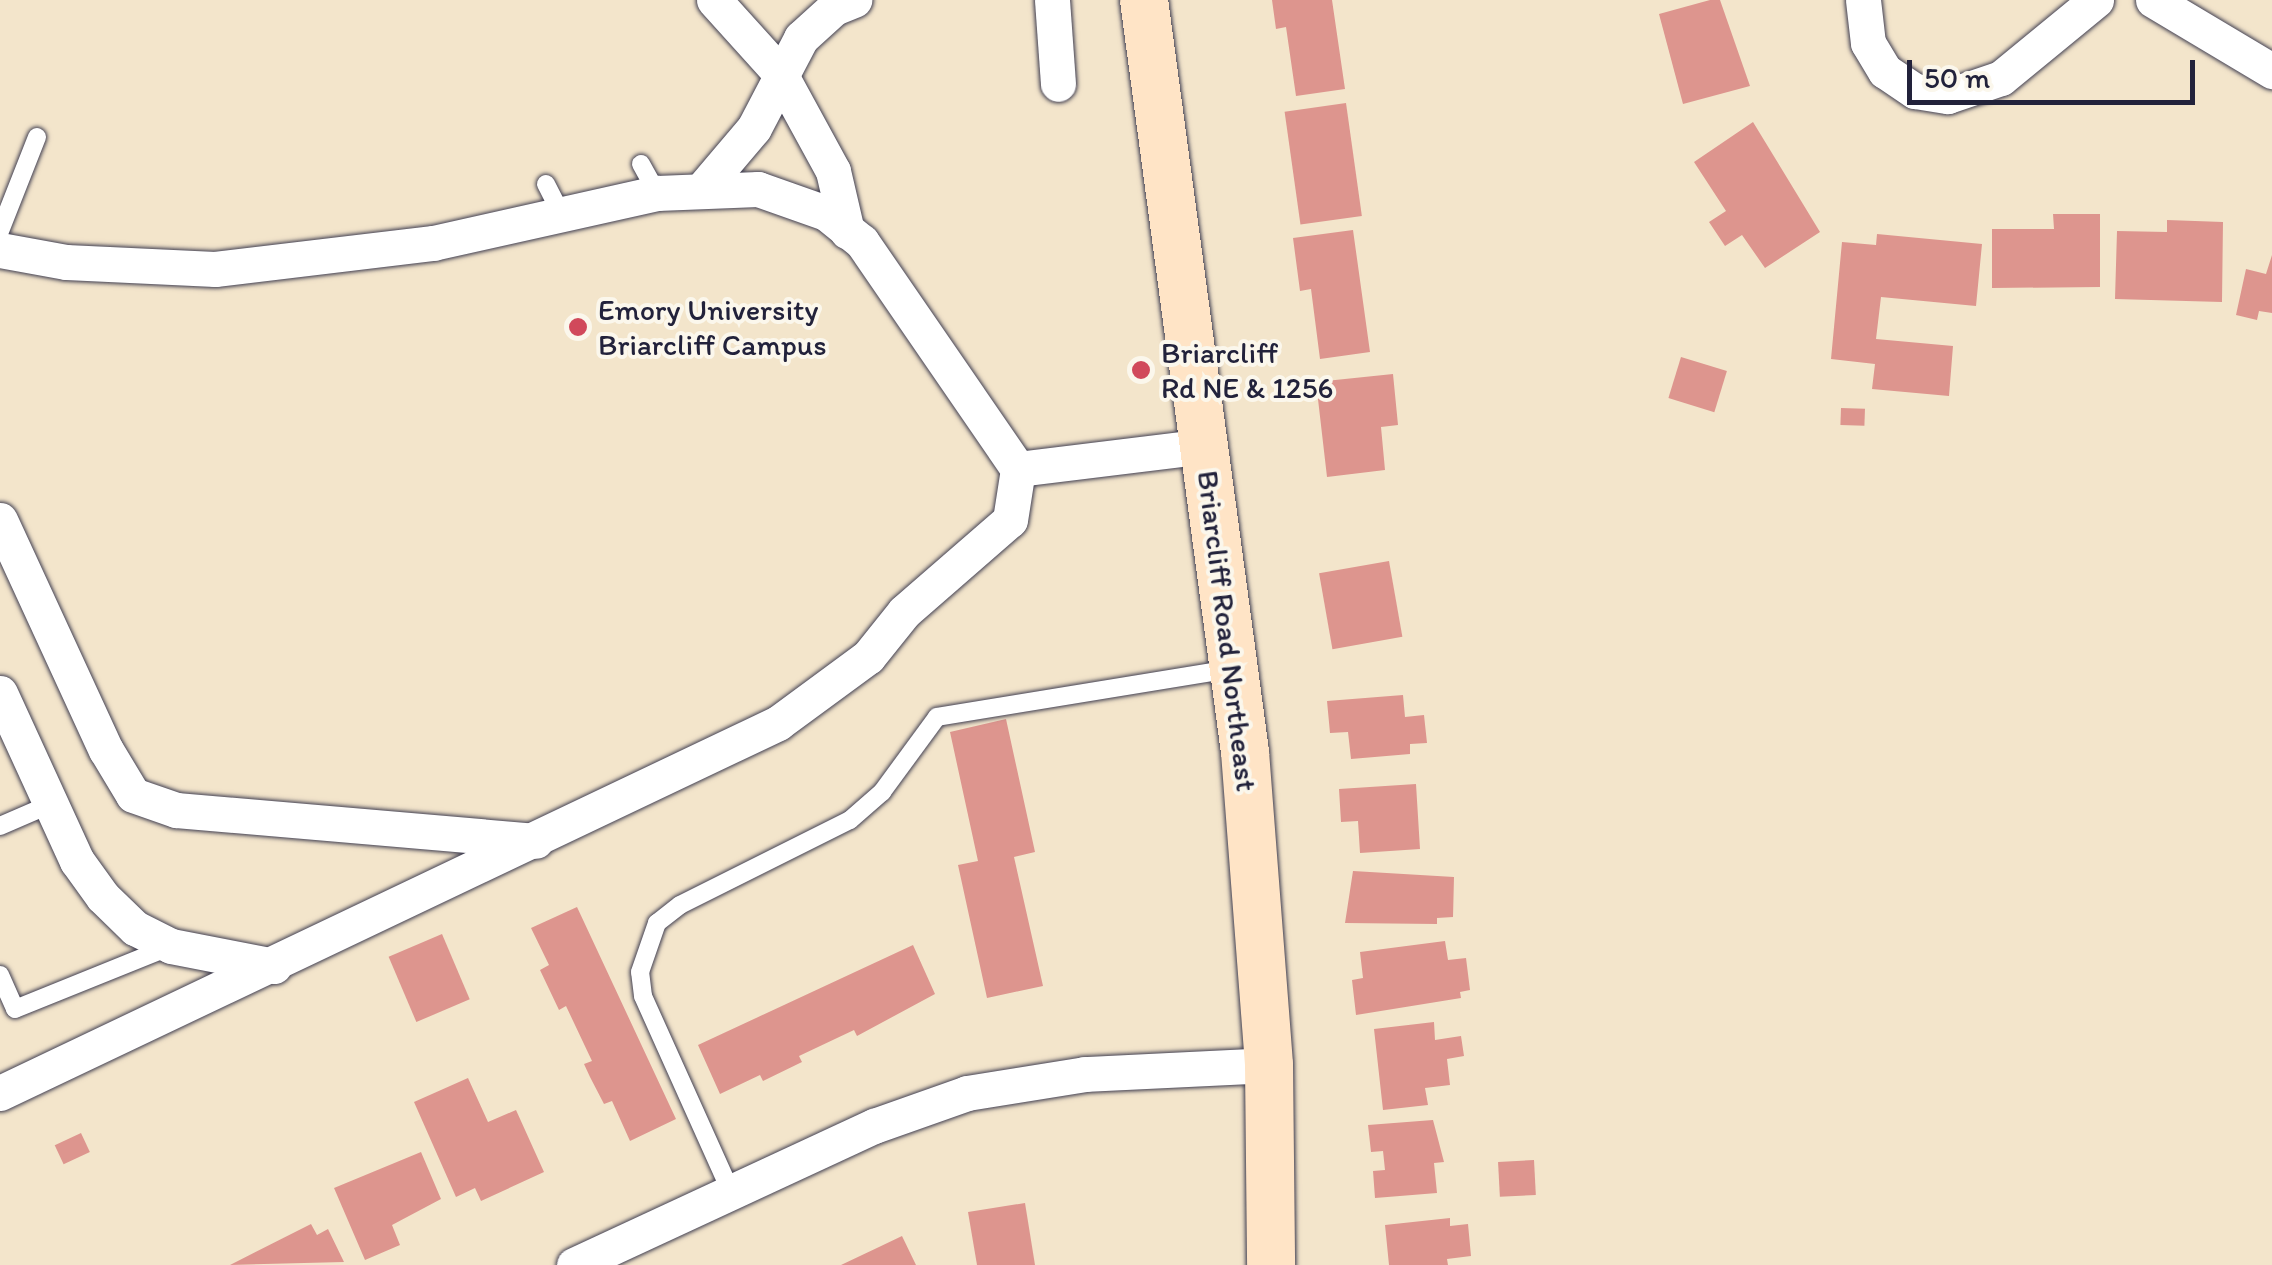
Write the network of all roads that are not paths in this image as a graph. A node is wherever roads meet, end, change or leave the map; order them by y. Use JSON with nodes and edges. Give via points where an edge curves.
{"nodes":[{"id":1,"x":714,"y":0,"type":"edge"},
{"id":2,"x":854,"y":0,"type":"edge"},
{"id":3,"x":1052,"y":0,"type":"edge"},
{"id":4,"x":1144,"y":0,"type":"edge"},
{"id":5,"x":1863,"y":0,"type":"edge"},
{"id":6,"x":2096,"y":0,"type":"edge"},
{"id":7,"x":2153,"y":0,"type":"edge"},
{"id":8,"x":778,"y":72,"type":"junction"},
{"id":9,"x":2272,"y":72,"type":"edge"},
{"id":10,"x":1058,"y":84,"type":"dead end"},
{"id":11,"x":38,"y":138,"type":"dead end"},
{"id":12,"x":704,"y":187,"type":"junction"},
{"id":13,"x":0,"y":230,"type":"edge"},
{"id":14,"x":847,"y":231,"type":"junction"},
{"id":15,"x":0,"y":250,"type":"edge"},
{"id":16,"x":1204,"y":446,"type":"junction"},
{"id":17,"x":1018,"y":469,"type":"junction"},
{"id":18,"x":0,"y":520,"type":"edge"},
{"id":19,"x":1235,"y":668,"type":"junction"},
{"id":20,"x":0,"y":693,"type":"edge"},
{"id":21,"x":51,"y":804,"type":"junction"},
{"id":22,"x":0,"y":826,"type":"edge"},
{"id":23,"x":537,"y":841,"type":"junction"},
{"id":24,"x":171,"y":946,"type":"junction"},
{"id":25,"x":275,"y":966,"type":"junction"},
{"id":26,"x":0,"y":976,"type":"edge"},
{"id":27,"x":1268,"y":1065,"type":"junction"},
{"id":28,"x":0,"y":1093,"type":"edge"},
{"id":29,"x":731,"y":1192,"type":"junction"},
{"id":30,"x":574,"y":1265,"type":"edge"},
{"id":31,"x":1271,"y":1265,"type":"edge"}],
"edges":[{"from":1,"to":8,"type":"street"},
{"from":2,"to":8,"type":"street","via":[[834,8],[801,38]]},
{"from":3,"to":10,"type":"street"},
{"from":4,"to":16,"type":"main road","name":"Briarcliff Road Northeast"},
{"from":5,"to":6,"type":"street","via":[[1868,43],[1885,71],[1916,91],[1948,96],[2001,78]]},
{"from":7,"to":9,"type":"street"},
{"from":8,"to":12,"type":"street","via":[[754,128]]},
{"from":8,"to":14,"type":"street","via":[[833,171]]},
{"from":11,"to":13,"type":"lane"},
{"from":12,"to":14,"type":"street","via":[[758,189],[796,200]]},
{"from":12,"to":15,"type":"street","via":[[650,178],[554,199],[432,243],[215,269],[66,262]]},
{"from":14,"to":17,"type":"street","via":[[874,258]]},
{"from":16,"to":17,"type":"street"},
{"from":16,"to":19,"type":"main road","name":"Briarcliff Road Northeast"},
{"from":17,"to":23,"type":"street","via":[[1010,520],[904,612],[854,667],[778,723]]},
{"from":18,"to":23,"type":"street","via":[[133,795],[176,810]]},
{"from":19,"to":27,"type":"main road","name":"Briarcliff Road Northeast"},
{"from":19,"to":29,"type":"lane","via":[[937,718],[882,792],[850,820],[658,924],[640,972],[643,996]]},
{"from":20,"to":21,"type":"street"},
{"from":21,"to":22,"type":"lane"},
{"from":21,"to":24,"type":"street","via":[[77,861],[103,897],[136,928]]},
{"from":23,"to":25,"type":"street"},
{"from":24,"to":25,"type":"street"},
{"from":24,"to":26,"type":"lane","via":[[16,1009]]},
{"from":25,"to":28,"type":"street"},
{"from":27,"to":29,"type":"street","via":[[1085,1074],[966,1094],[874,1126]]},
{"from":27,"to":31,"type":"main road","name":"Briarcliff Road Northeast"},
{"from":29,"to":30,"type":"street"}]}
